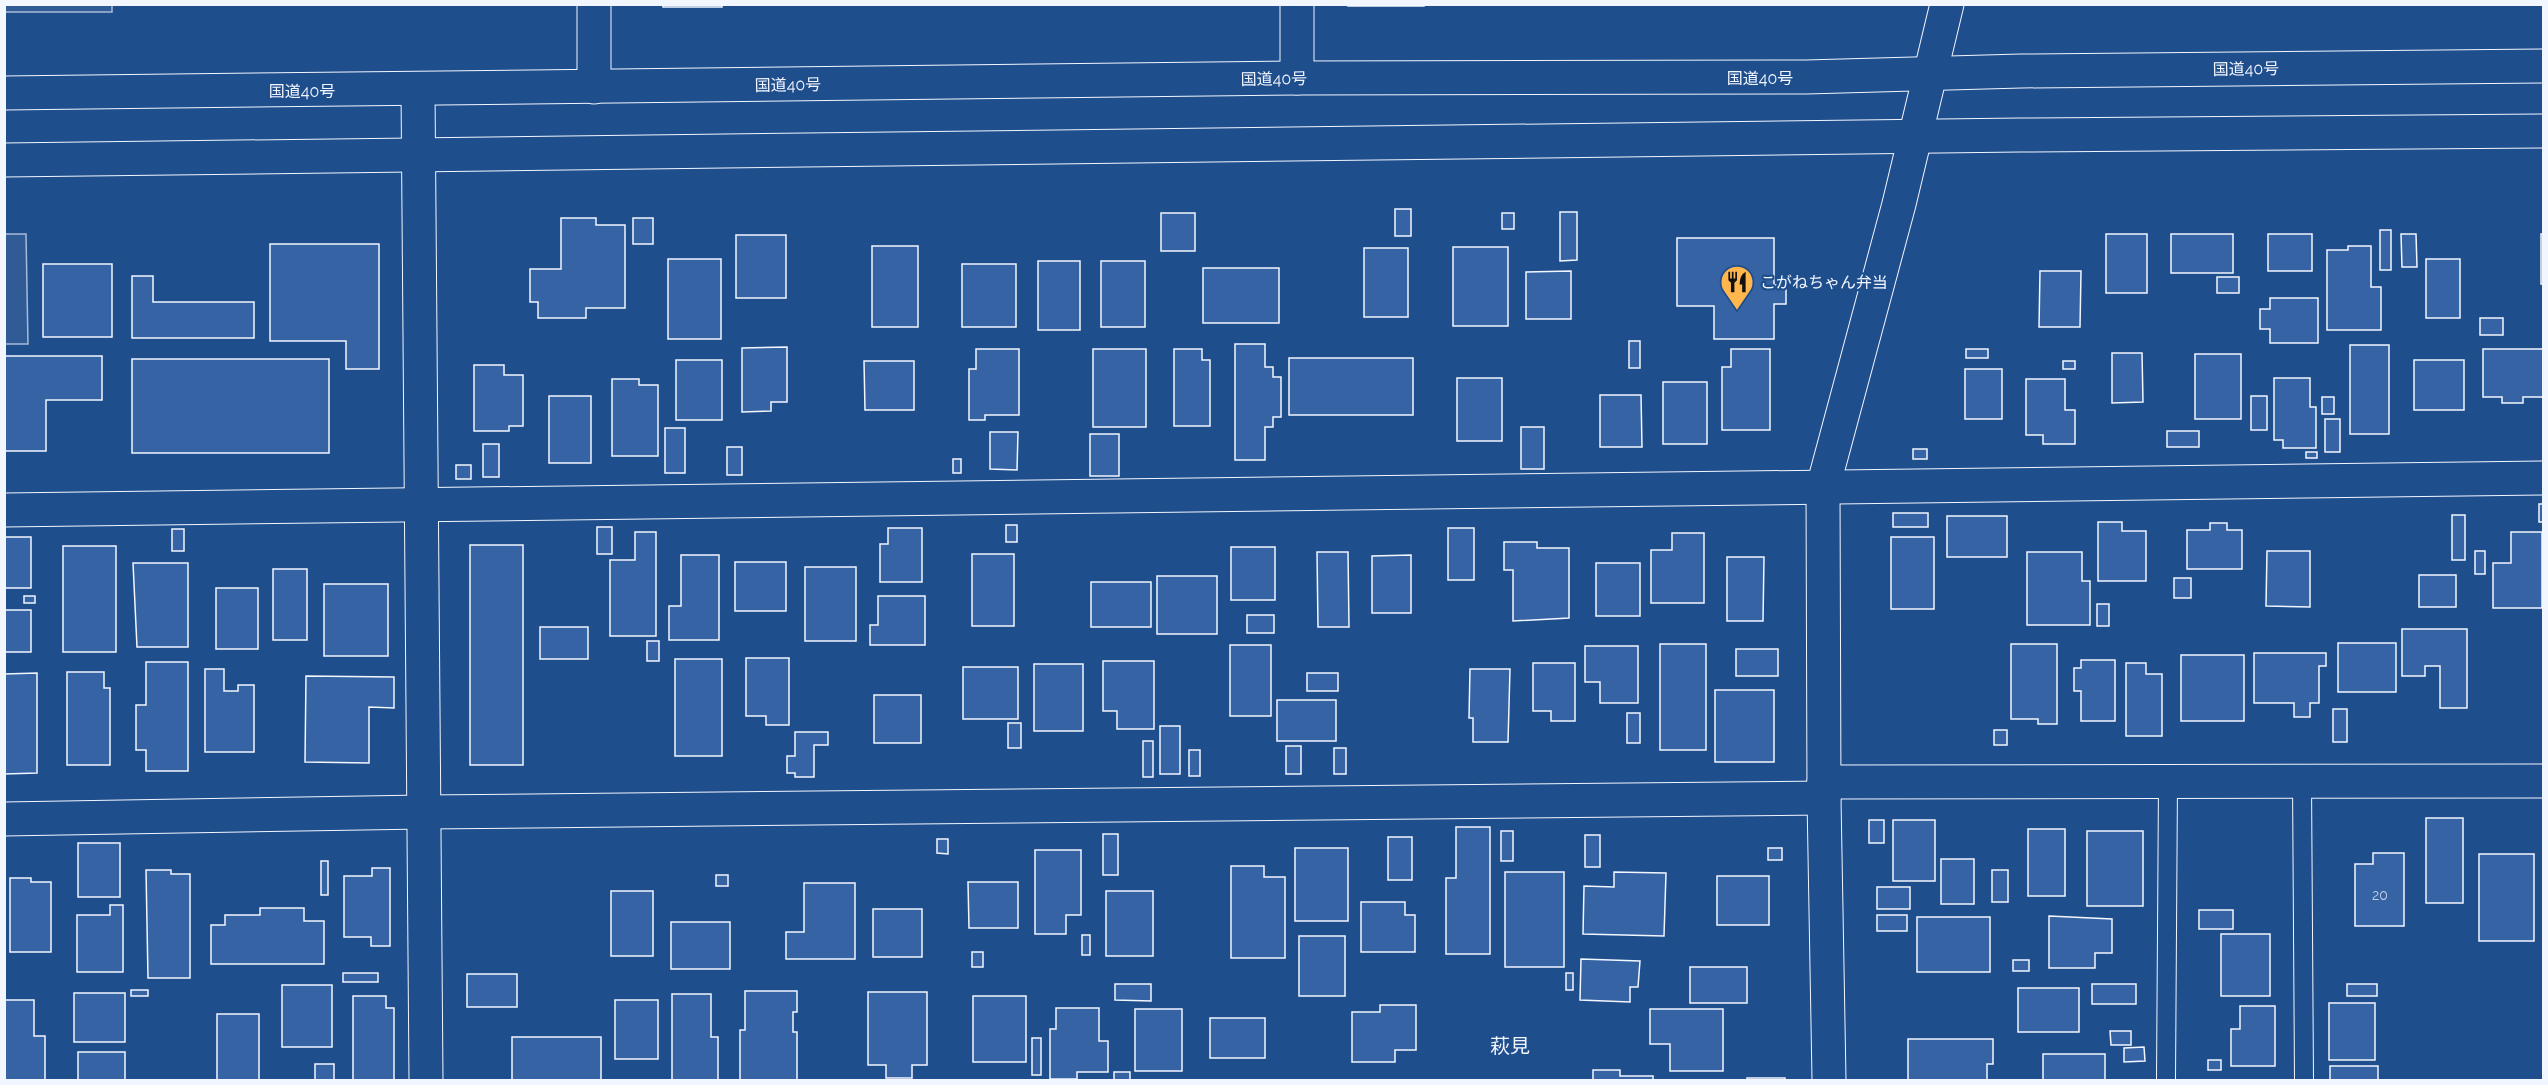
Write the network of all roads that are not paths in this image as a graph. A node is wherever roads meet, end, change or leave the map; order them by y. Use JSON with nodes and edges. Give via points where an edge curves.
{"nodes":[{"id":1,"x":594,"y":4,"type":"edge"},
{"id":2,"x":1297,"y":4,"type":"edge"},
{"id":3,"x":1947,"y":4,"type":"edge"},
{"id":4,"x":2544,"y":66,"type":"edge"},
{"id":5,"x":1932,"y":73,"type":"junction"},
{"id":6,"x":1297,"y":78,"type":"junction"},
{"id":7,"x":594,"y":87,"type":"junction"},
{"id":8,"x":418,"y":90,"type":"junction"},
{"id":9,"x":4,"y":93,"type":"edge"},
{"id":10,"x":2544,"y":131,"type":"edge"},
{"id":11,"x":1916,"y":136,"type":"junction"},
{"id":12,"x":418,"y":156,"type":"junction"},
{"id":13,"x":4,"y":160,"type":"edge"},
{"id":14,"x":2544,"y":478,"type":"edge"},
{"id":15,"x":1823,"y":487,"type":"junction"},
{"id":16,"x":422,"y":504,"type":"junction"},
{"id":17,"x":4,"y":510,"type":"edge"},
{"id":18,"x":2302,"y":781,"type":"junction"},
{"id":19,"x":2544,"y":781,"type":"edge"},
{"id":20,"x":2168,"y":782,"type":"junction"},
{"id":21,"x":1824,"y":790,"type":"junction"},
{"id":22,"x":424,"y":812,"type":"junction"},
{"id":23,"x":4,"y":819,"type":"edge"},
{"id":24,"x":426,"y":1080,"type":"edge"},
{"id":25,"x":1829,"y":1080,"type":"edge"},
{"id":26,"x":2166,"y":1080,"type":"edge"},
{"id":27,"x":2304,"y":1080,"type":"edge"}],
"edges":[{"from":1,"to":7,"type":"main road"},
{"from":2,"to":6,"type":"main road"},
{"from":3,"to":5,"type":"main road"},
{"from":4,"to":5,"type":"main road","name":"国道40号"},
{"from":5,"to":6,"type":"main road","name":"国道40号","via":[[1806,77]]},
{"from":5,"to":11,"type":"main road"},
{"from":6,"to":7,"type":"main road","name":"国道40号"},
{"from":7,"to":8,"type":"main road","name":"国道40号"},
{"from":8,"to":9,"type":"main road","name":"国道40号"},
{"from":8,"to":12,"type":"main road"},
{"from":10,"to":11,"type":"main road"},
{"from":11,"to":12,"type":"main road"},
{"from":11,"to":15,"type":"main road"},
{"from":12,"to":13,"type":"main road"},
{"from":12,"to":16,"type":"main road"},
{"from":14,"to":15,"type":"main road"},
{"from":15,"to":16,"type":"main road"},
{"from":15,"to":21,"type":"main road"},
{"from":16,"to":17,"type":"main road"},
{"from":16,"to":22,"type":"main road"},
{"from":18,"to":19,"type":"main road"},
{"from":18,"to":20,"type":"main road"},
{"from":18,"to":27,"type":"lane"},
{"from":20,"to":21,"type":"main road"},
{"from":20,"to":26,"type":"lane"},
{"from":21,"to":22,"type":"main road"},
{"from":21,"to":25,"type":"main road"},
{"from":22,"to":23,"type":"main road"},
{"from":22,"to":24,"type":"main road"}]}
